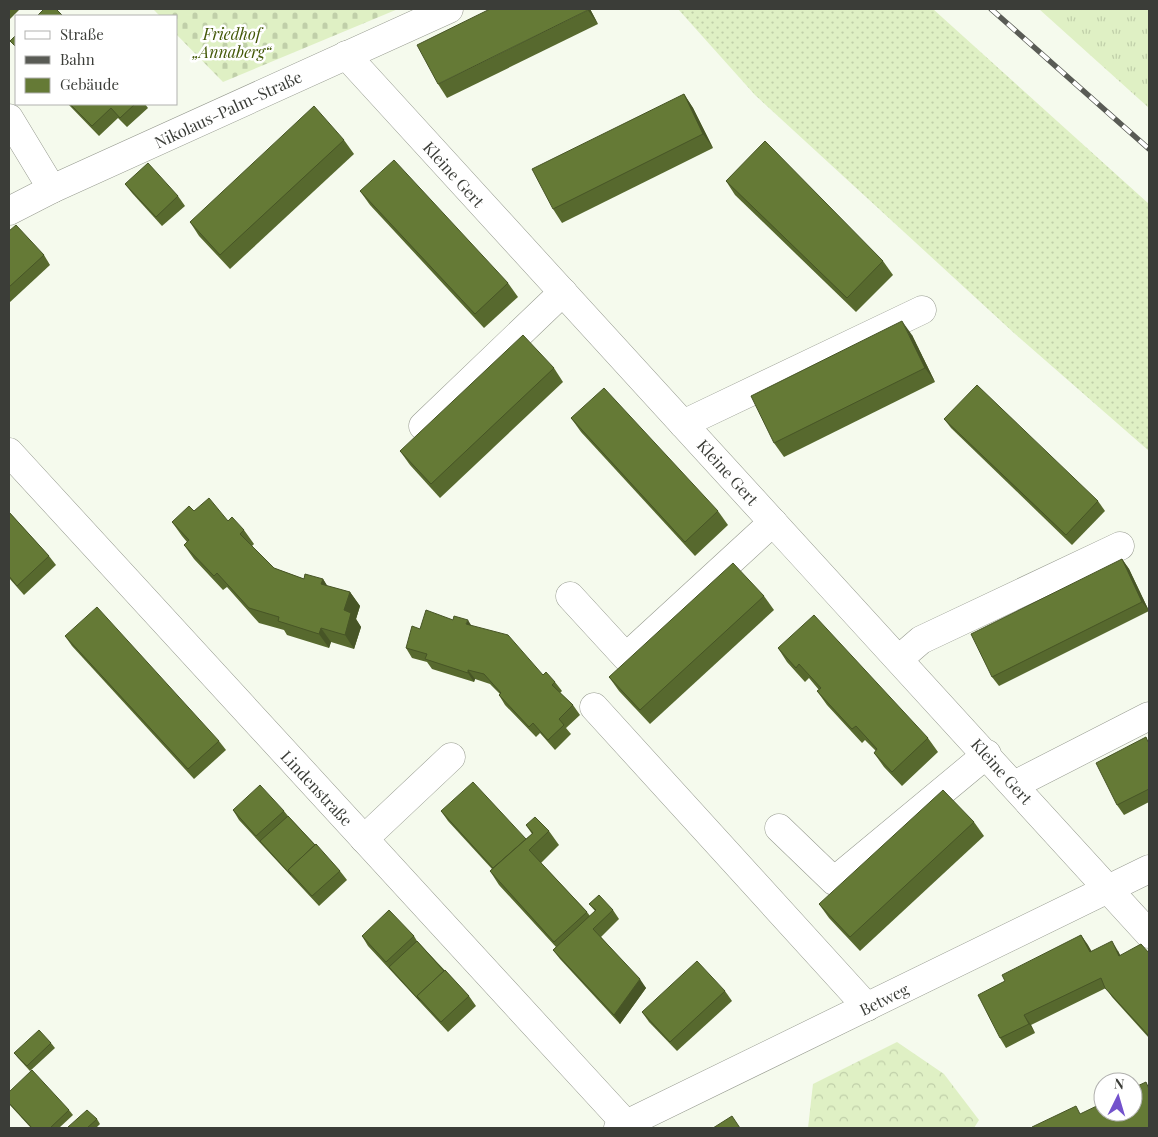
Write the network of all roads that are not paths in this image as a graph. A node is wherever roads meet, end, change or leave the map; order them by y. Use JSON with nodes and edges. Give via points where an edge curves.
{"nodes":[{"id":1,"x":448,"y":9,"type":"edge"},
{"id":2,"x":346,"y":55,"type":"junction"},
{"id":3,"x":9,"y":118,"type":"edge"},
{"id":4,"x":52,"y":189,"type":"junction"},
{"id":5,"x":9,"y":211,"type":"edge"},
{"id":6,"x":563,"y":292,"type":"junction"},
{"id":7,"x":922,"y":310,"type":"dead end"},
{"id":8,"x":683,"y":424,"type":"junction"},
{"id":9,"x":423,"y":426,"type":"edge"},
{"id":10,"x":9,"y":452,"type":"edge"},
{"id":11,"x":773,"y":522,"type":"junction"},
{"id":12,"x":1120,"y":546,"type":"dead end"},
{"id":13,"x":570,"y":596,"type":"dead end"},
{"id":14,"x":899,"y":659,"type":"junction"},
{"id":15,"x":594,"y":708,"type":"dead end"},
{"id":16,"x":1149,"y":716,"type":"edge"},
{"id":17,"x":987,"y":754,"type":"junction"},
{"id":18,"x":450,"y":757,"type":"dead end"},
{"id":19,"x":1014,"y":785,"type":"junction"},
{"id":20,"x":778,"y":828,"type":"dead end"},
{"id":21,"x":364,"y":839,"type":"junction"},
{"id":22,"x":1149,"y":869,"type":"edge"},
{"id":23,"x":1110,"y":890,"type":"junction"},
{"id":24,"x":1149,"y":934,"type":"edge"},
{"id":25,"x":866,"y":1007,"type":"junction"},
{"id":26,"x":622,"y":1126,"type":"edge"}],
"edges":[{"from":1,"to":2,"type":"street","name":"Nikolaus-Palm-Straße"},
{"from":2,"to":4,"type":"street","name":"Nikolaus-Palm-Straße"},
{"from":2,"to":6,"type":"street","name":"Kleine Gert"},
{"from":3,"to":4,"type":"street"},
{"from":4,"to":5,"type":"street","name":"Nikolaus-Palm-Straße"},
{"from":6,"to":8,"type":"street","name":"Kleine Gert"},
{"from":6,"to":9,"type":"street"},
{"from":7,"to":8,"type":"street"},
{"from":8,"to":11,"type":"street","name":"Kleine Gert"},
{"from":10,"to":21,"type":"street","name":"Lindenstraße"},
{"from":11,"to":13,"type":"street","via":[[626,657]]},
{"from":11,"to":14,"type":"street","name":"Kleine Gert"},
{"from":12,"to":14,"type":"street","via":[[921,640]]},
{"from":14,"to":17,"type":"street","name":"Kleine Gert"},
{"from":15,"to":25,"type":"street"},
{"from":16,"to":19,"type":"street"},
{"from":17,"to":19,"type":"street","name":"Kleine Gert"},
{"from":17,"to":20,"type":"street","via":[[834,880]]},
{"from":18,"to":21,"type":"street"},
{"from":19,"to":23,"type":"street","name":"Kleine Gert"},
{"from":21,"to":26,"type":"street","name":"Lindenstraße"},
{"from":22,"to":23,"type":"street","name":"Betweg"},
{"from":23,"to":24,"type":"street","name":"Kleine Gert"},
{"from":23,"to":25,"type":"street","name":"Betweg"},
{"from":25,"to":26,"type":"street","name":"Betweg"}]}
